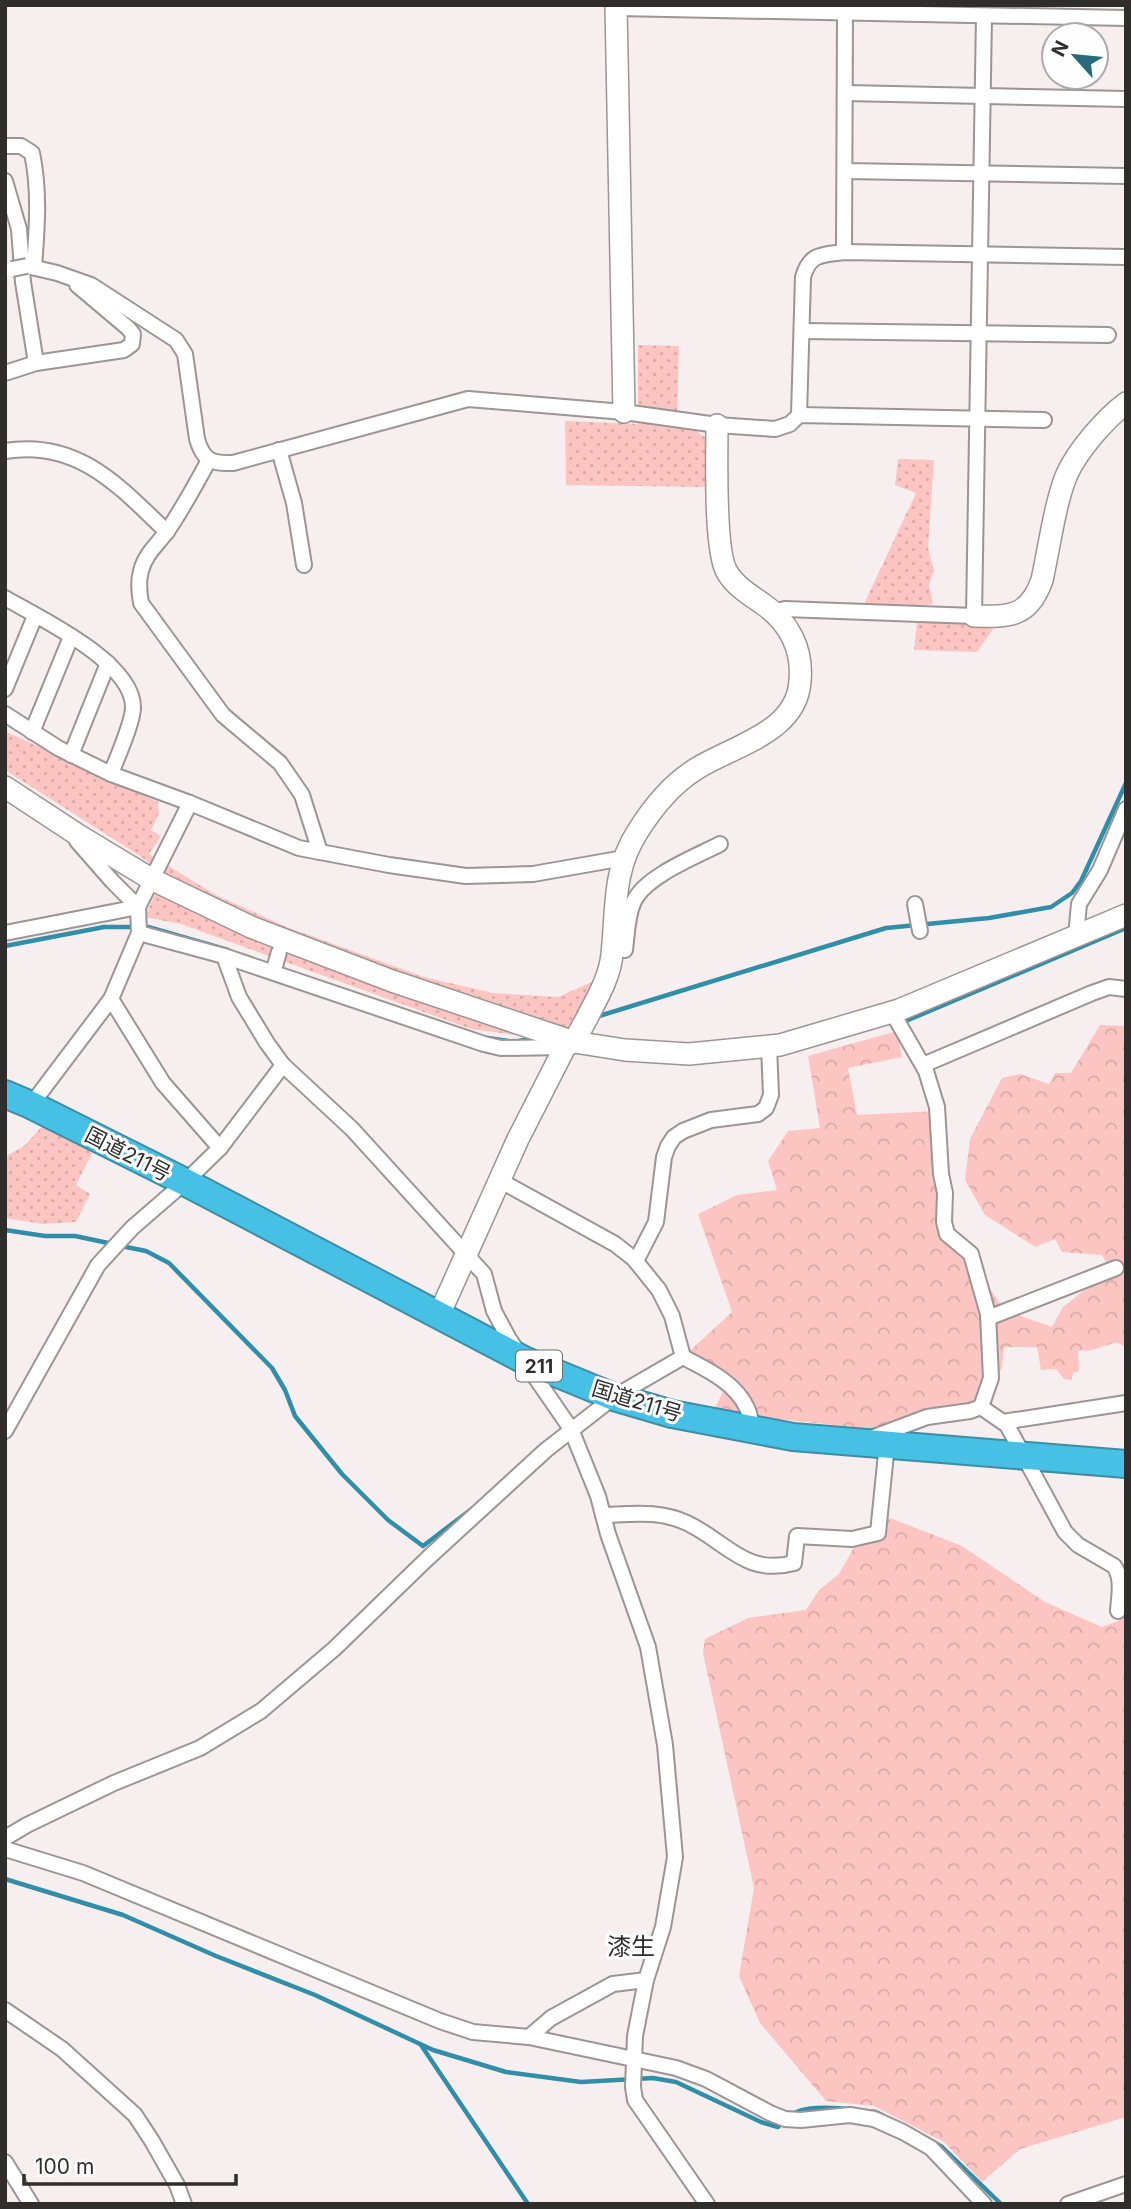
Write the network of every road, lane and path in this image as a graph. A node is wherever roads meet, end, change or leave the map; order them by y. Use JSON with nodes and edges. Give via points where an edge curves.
{"nodes":[{"id":1,"x":617,"y":6,"type":"edge"},
{"id":2,"x":845,"y":14,"type":"junction"},
{"id":3,"x":984,"y":16,"type":"junction"},
{"id":4,"x":1126,"y":18,"type":"edge"},
{"id":5,"x":846,"y":93,"type":"junction"},
{"id":6,"x":982,"y":94,"type":"junction"},
{"id":7,"x":1126,"y":99,"type":"edge"},
{"id":8,"x":5,"y":146,"type":"edge"},
{"id":9,"x":845,"y":171,"type":"junction"},
{"id":10,"x":981,"y":173,"type":"junction"},
{"id":11,"x":1126,"y":176,"type":"edge"},
{"id":12,"x":5,"y":181,"type":"edge"},
{"id":13,"x":844,"y":252,"type":"junction"},
{"id":14,"x":980,"y":254,"type":"junction"},
{"id":15,"x":1126,"y":257,"type":"edge"},
{"id":16,"x":30,"y":267,"type":"junction"},
{"id":17,"x":8,"y":270,"type":"edge"},
{"id":18,"x":65,"y":276,"type":"junction"},
{"id":19,"x":802,"y":331,"type":"junction"},
{"id":20,"x":979,"y":334,"type":"junction"},
{"id":21,"x":1108,"y":335,"type":"dead end"},
{"id":22,"x":36,"y":363,"type":"junction"},
{"id":23,"x":5,"y":373,"type":"edge"},
{"id":24,"x":1126,"y":403,"type":"edge"},
{"id":25,"x":624,"y":412,"type":"junction"},
{"id":26,"x":800,"y":415,"type":"junction"},
{"id":27,"x":977,"y":420,"type":"junction"},
{"id":28,"x":1044,"y":420,"type":"dead end"},
{"id":29,"x":717,"y":425,"type":"junction"},
{"id":30,"x":279,"y":450,"type":"junction"},
{"id":31,"x":5,"y":451,"type":"edge"},
{"id":32,"x":209,"y":460,"type":"junction"},
{"id":33,"x":167,"y":532,"type":"junction"},
{"id":34,"x":304,"y":565,"type":"dead end"},
{"id":35,"x":5,"y":598,"type":"edge"},
{"id":36,"x":772,"y":612,"type":"junction"},
{"id":37,"x":35,"y":615,"type":"junction"},
{"id":38,"x":974,"y":616,"type":"junction"},
{"id":39,"x":71,"y":637,"type":"junction"},
{"id":40,"x":108,"y":663,"type":"junction"},
{"id":41,"x":5,"y":689,"type":"edge"},
{"id":42,"x":5,"y":714,"type":"edge"},
{"id":43,"x":32,"y":732,"type":"junction"},
{"id":44,"x":71,"y":755,"type":"junction"},
{"id":45,"x":111,"y":774,"type":"junction"},
{"id":46,"x":5,"y":788,"type":"edge"},
{"id":47,"x":190,"y":803,"type":"junction"},
{"id":48,"x":1126,"y":809,"type":"edge"},
{"id":49,"x":65,"y":827,"type":"junction"},
{"id":50,"x":720,"y":844,"type":"dead end"},
{"id":51,"x":320,"y":852,"type":"junction"},
{"id":52,"x":624,"y":858,"type":"junction"},
{"id":53,"x":151,"y":879,"type":"junction"},
{"id":54,"x":915,"y":904,"type":"dead end"},
{"id":55,"x":138,"y":906,"type":"junction"},
{"id":56,"x":1126,"y":915,"type":"edge"},
{"id":57,"x":920,"y":931,"type":"dead end"},
{"id":58,"x":5,"y":933,"type":"edge"},
{"id":59,"x":139,"y":933,"type":"junction"},
{"id":60,"x":1076,"y":936,"type":"junction"},
{"id":61,"x":612,"y":949,"type":"junction"},
{"id":62,"x":224,"y":956,"type":"junction"},
{"id":63,"x":1126,"y":989,"type":"edge"},
{"id":64,"x":111,"y":999,"type":"junction"},
{"id":65,"x":891,"y":1012,"type":"junction"},
{"id":66,"x":570,"y":1044,"type":"junction"},
{"id":67,"x":769,"y":1046,"type":"junction"},
{"id":68,"x":284,"y":1065,"type":"junction"},
{"id":69,"x":923,"y":1065,"type":"junction"},
{"id":70,"x":5,"y":1094,"type":"edge"},
{"id":71,"x":31,"y":1105,"type":"junction"},
{"id":72,"x":220,"y":1148,"type":"junction"},
{"id":73,"x":499,"y":1180,"type":"junction"},
{"id":74,"x":185,"y":1182,"type":"junction"},
{"id":75,"x":467,"y":1253,"type":"junction"},
{"id":76,"x":636,"y":1261,"type":"junction"},
{"id":77,"x":1116,"y":1268,"type":"dead end"},
{"id":78,"x":439,"y":1315,"type":"junction"},
{"id":79,"x":988,"y":1318,"type":"junction"},
{"id":80,"x":683,"y":1357,"type":"junction"},
{"id":81,"x":524,"y":1360,"type":"junction"},
{"id":82,"x":614,"y":1396,"type":"junction"},
{"id":83,"x":1126,"y":1403,"type":"edge"},
{"id":84,"x":981,"y":1407,"type":"junction"},
{"id":85,"x":1003,"y":1422,"type":"junction"},
{"id":86,"x":571,"y":1429,"type":"junction"},
{"id":87,"x":753,"y":1429,"type":"junction"},
{"id":88,"x":5,"y":1431,"type":"edge"},
{"id":89,"x":874,"y":1443,"type":"junction"},
{"id":90,"x":1026,"y":1456,"type":"junction"},
{"id":91,"x":1126,"y":1464,"type":"edge"},
{"id":92,"x":603,"y":1515,"type":"junction"},
{"id":93,"x":1118,"y":1611,"type":"dead end"},
{"id":94,"x":5,"y":1838,"type":"edge"},
{"id":95,"x":5,"y":1849,"type":"edge"},
{"id":96,"x":646,"y":1980,"type":"junction"},
{"id":97,"x":5,"y":2010,"type":"edge"},
{"id":98,"x":529,"y":2037,"type":"junction"},
{"id":99,"x":634,"y":2059,"type":"junction"},
{"id":100,"x":5,"y":2162,"type":"edge"},
{"id":101,"x":1126,"y":2184,"type":"edge"},
{"id":102,"x":31,"y":2204,"type":"edge"},
{"id":103,"x":184,"y":2204,"type":"edge"},
{"id":104,"x":706,"y":2204,"type":"edge"},
{"id":105,"x":984,"y":2204,"type":"edge"},
{"id":106,"x":1068,"y":2204,"type":"edge"}],
"edges":[{"from":1,"to":2,"type":"street"},
{"from":1,"to":25,"type":"street"},
{"from":2,"to":3,"type":"street"},
{"from":2,"to":5,"type":"street"},
{"from":3,"to":4,"type":"street"},
{"from":3,"to":6,"type":"street"},
{"from":5,"to":6,"type":"street"},
{"from":5,"to":9,"type":"street"},
{"from":6,"to":7,"type":"street"},
{"from":6,"to":10,"type":"street"},
{"from":8,"to":16,"type":"street","via":[[22,146],[32,153],[37,176],[37,222]]},
{"from":9,"to":10,"type":"street"},
{"from":9,"to":13,"type":"street"},
{"from":10,"to":11,"type":"street"},
{"from":10,"to":14,"type":"street"},
{"from":12,"to":22,"type":"street","via":[[19,229]]},
{"from":13,"to":14,"type":"street"},
{"from":13,"to":19,"type":"street","via":[[817,256],[806,267]]},
{"from":14,"to":15,"type":"street"},
{"from":14,"to":20,"type":"street"},
{"from":16,"to":17,"type":"street","bridge":true},
{"from":16,"to":18,"type":"street"},
{"from":18,"to":22,"type":"street","via":[[128,328],[134,339],[124,350]]},
{"from":18,"to":32,"type":"street","via":[[90,285],[176,341],[185,354],[197,439]]},
{"from":19,"to":20,"type":"street"},
{"from":19,"to":26,"type":"street"},
{"from":20,"to":21,"type":"street"},
{"from":20,"to":27,"type":"street"},
{"from":22,"to":23,"type":"street"},
{"from":24,"to":38,"type":"street","via":[[1083,449],[1067,475],[1037,595],[1015,614]]},
{"from":25,"to":29,"type":"street"},
{"from":25,"to":30,"type":"street","via":[[468,399]]},
{"from":26,"to":27,"type":"street"},
{"from":26,"to":29,"type":"street","via":[[775,429]]},
{"from":27,"to":28,"type":"street"},
{"from":27,"to":38,"type":"street"},
{"from":29,"to":36,"type":"street","via":[[720,551],[726,572]]},
{"from":30,"to":32,"type":"street","via":[[233,463]]},
{"from":30,"to":34,"type":"street","via":[[295,503]]},
{"from":31,"to":33,"type":"street","via":[[39,449],[89,465],[109,477]]},
{"from":32,"to":33,"type":"street"},
{"from":33,"to":51,"type":"street","via":[[145,558],[140,573],[141,603],[223,715],[289,776],[302,795]]},
{"from":35,"to":37,"type":"street"},
{"from":36,"to":38,"type":"street"},
{"from":36,"to":52,"type":"street","via":[[786,626],[801,659],[797,697],[788,713],[758,737],[676,784],[637,832]]},
{"from":37,"to":39,"type":"street"},
{"from":37,"to":41,"type":"street"},
{"from":39,"to":40,"type":"street"},
{"from":39,"to":43,"type":"street"},
{"from":40,"to":44,"type":"street"},
{"from":40,"to":45,"type":"street","via":[[129,692],[133,711]]},
{"from":42,"to":43,"type":"street"},
{"from":43,"to":44,"type":"street"},
{"from":44,"to":45,"type":"street"},
{"from":45,"to":47,"type":"street"},
{"from":46,"to":49,"type":"street"},
{"from":47,"to":51,"type":"street","via":[[299,848]]},
{"from":47,"to":53,"type":"street"},
{"from":48,"to":60,"type":"street","via":[[1100,870],[1079,904]]},
{"from":49,"to":53,"type":"street"},
{"from":49,"to":55,"type":"street"},
{"from":50,"to":61,"type":"street","via":[[643,888],[628,919],[625,950]]},
{"from":51,"to":52,"type":"street","via":[[466,876],[533,874]]},
{"from":52,"to":61,"type":"street"},
{"from":53,"to":55,"type":"street"},
{"from":53,"to":66,"type":"street","via":[[264,932]]},
{"from":54,"to":57,"type":"street"},
{"from":55,"to":58,"type":"street"},
{"from":55,"to":59,"type":"street"},
{"from":56,"to":60,"type":"street"},
{"from":59,"to":62,"type":"street"},
{"from":59,"to":64,"type":"street"},
{"from":60,"to":65,"type":"street"},
{"from":61,"to":66,"type":"street","via":[[602,988]]},
{"from":62,"to":66,"type":"street","via":[[484,1044],[501,1048]]},
{"from":62,"to":68,"type":"street","via":[[239,997]]},
{"from":63,"to":69,"type":"street","via":[[1109,987],[1092,993]]},
{"from":64,"to":71,"type":"street"},
{"from":64,"to":72,"type":"street","via":[[163,1083]]},
{"from":65,"to":67,"type":"street"},
{"from":65,"to":69,"type":"street"},
{"from":66,"to":67,"type":"street","via":[[660,1054]]},
{"from":66,"to":73,"type":"street"},
{"from":67,"to":76,"type":"street","via":[[771,1095],[766,1108],[758,1114],[711,1120],[683,1131],[668,1146],[656,1222]]},
{"from":68,"to":72,"type":"street"},
{"from":68,"to":75,"type":"street","via":[[352,1129]]},
{"from":69,"to":79,"type":"street","via":[[937,1107],[947,1234],[971,1254]]},
{"from":70,"to":71,"type":"highway","name":"国道211号","number":"211"},
{"from":71,"to":74,"type":"highway","name":"国道211号","number":"211"},
{"from":72,"to":74,"type":"street"},
{"from":73,"to":75,"type":"street"},
{"from":73,"to":76,"type":"street","via":[[615,1244]]},
{"from":74,"to":78,"type":"highway","name":"国道211号","number":"211"},
{"from":74,"to":88,"type":"street","via":[[98,1265]]},
{"from":75,"to":78,"type":"street"},
{"from":75,"to":81,"type":"street","via":[[484,1274],[494,1311]]},
{"from":76,"to":80,"type":"street","via":[[668,1307]]},
{"from":77,"to":79,"type":"street"},
{"from":78,"to":81,"type":"highway","name":"国道211号","number":"211"},
{"from":79,"to":84,"type":"street","via":[[991,1378]]},
{"from":80,"to":82,"type":"street"},
{"from":80,"to":87,"type":"street","via":[[716,1374],[734,1391],[747,1407]]},
{"from":81,"to":82,"type":"highway","name":"国道211号","number":"211"},
{"from":81,"to":86,"type":"street"},
{"from":82,"to":86,"type":"street"},
{"from":82,"to":87,"type":"highway","name":"国道211号","number":"211","via":[[672,1414]]},
{"from":83,"to":85,"type":"street"},
{"from":84,"to":85,"type":"street"},
{"from":84,"to":89,"type":"street","via":[[927,1417]]},
{"from":85,"to":90,"type":"street"},
{"from":86,"to":92,"type":"street"},
{"from":86,"to":94,"type":"street","via":[[261,1712],[200,1748],[114,1783]]},
{"from":87,"to":89,"type":"highway","name":"国道211号","number":"211"},
{"from":89,"to":90,"type":"highway","name":"国道211号","number":"211"},
{"from":89,"to":92,"type":"street","via":[[878,1533],[852,1539],[797,1536],[793,1563],[780,1567],[753,1565],[687,1523],[656,1513]]},
{"from":90,"to":91,"type":"highway","name":"国道211号","number":"211"},
{"from":90,"to":93,"type":"street","via":[[1065,1532],[1118,1571]]},
{"from":92,"to":96,"type":"street","via":[[648,1647],[665,1745],[675,1857],[663,1927]]},
{"from":95,"to":98,"type":"street","via":[[83,1873],[440,2021],[473,2032]]},
{"from":96,"to":98,"type":"street","via":[[613,1984],[551,2018]]},
{"from":96,"to":99,"type":"street"},
{"from":97,"to":103,"type":"street","via":[[62,2049],[135,2115]]},
{"from":98,"to":99,"type":"street"},
{"from":99,"to":104,"type":"street","via":[[635,2100]]},
{"from":99,"to":105,"type":"street","via":[[706,2079],[785,2119],[850,2115],[874,2119],[931,2148]]},
{"from":100,"to":102,"type":"street"},
{"from":101,"to":106,"type":"street"}]}
